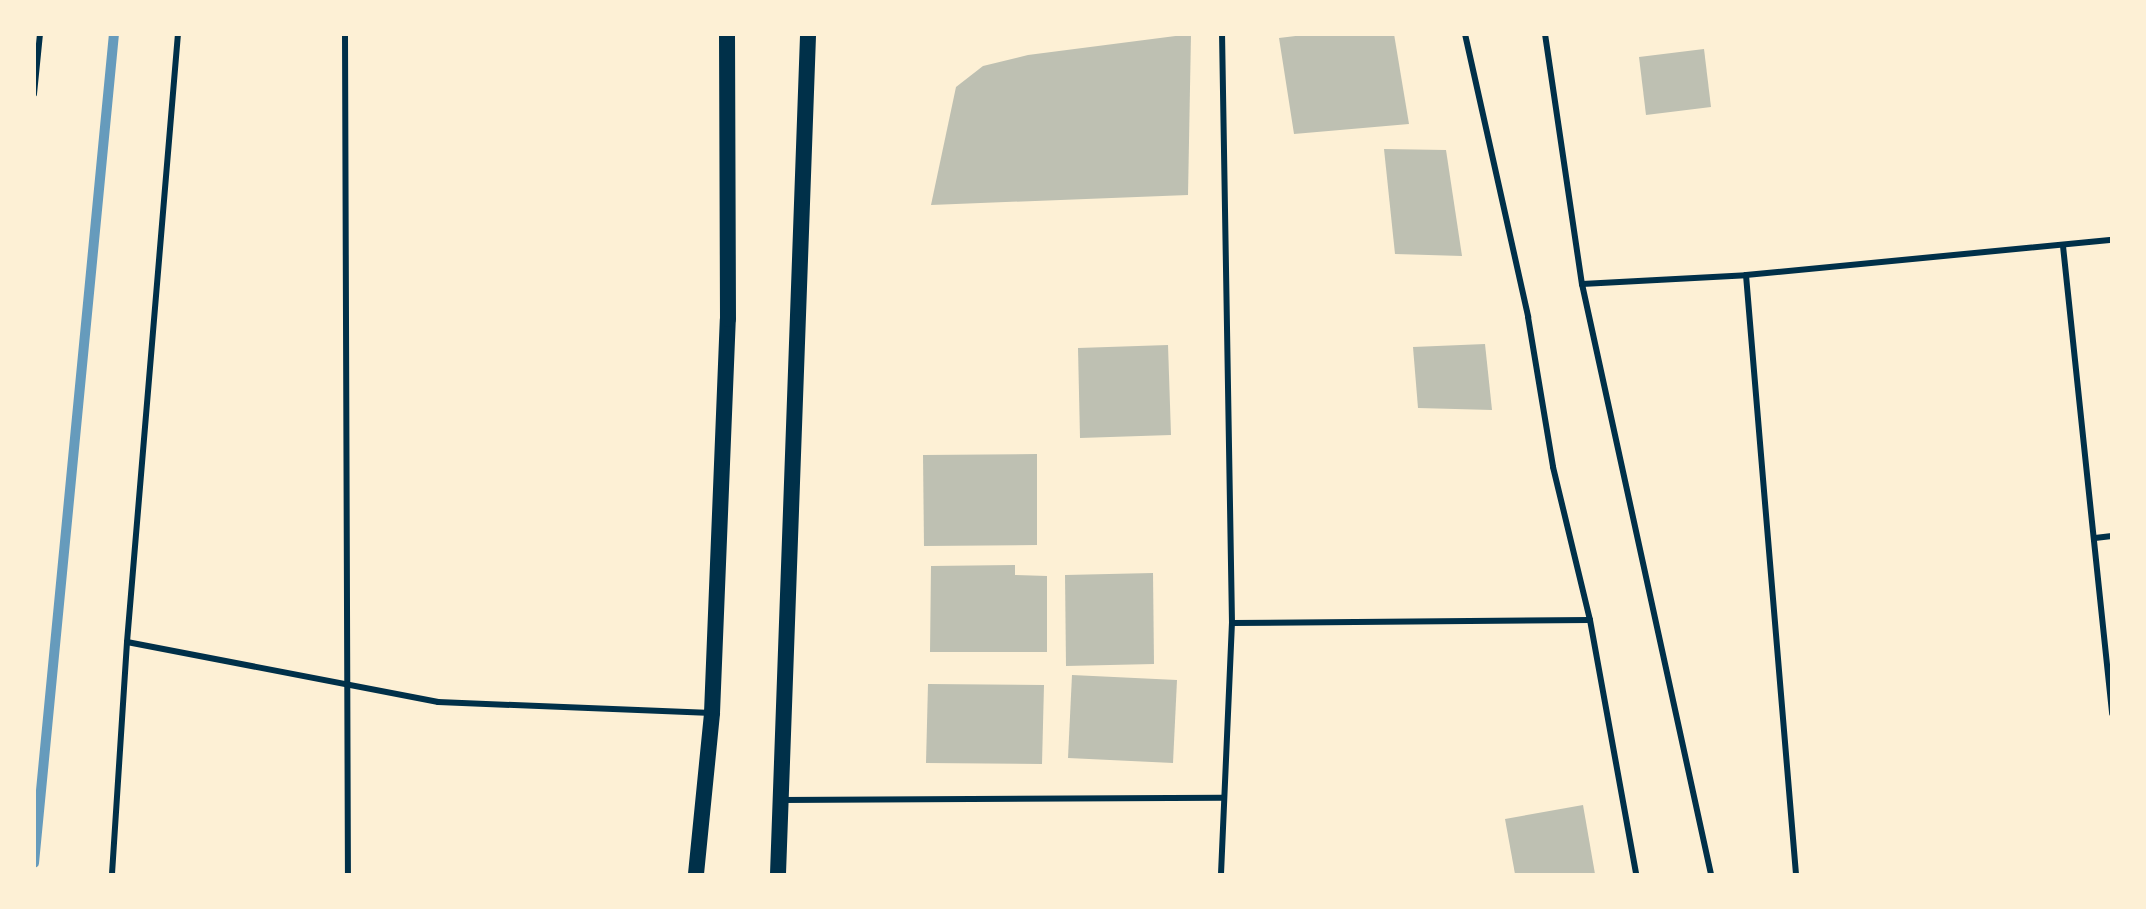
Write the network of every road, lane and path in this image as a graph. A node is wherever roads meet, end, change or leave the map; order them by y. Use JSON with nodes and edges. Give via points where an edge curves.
{"nodes":[{"id":1,"x":40,"y":34,"type":"edge"},
{"id":2,"x":178,"y":34,"type":"edge"},
{"id":3,"x":345,"y":34,"type":"edge"},
{"id":4,"x":727,"y":34,"type":"edge"},
{"id":5,"x":808,"y":34,"type":"edge"},
{"id":6,"x":1222,"y":34,"type":"edge"},
{"id":7,"x":1464,"y":34,"type":"edge"},
{"id":8,"x":1545,"y":34,"type":"edge"},
{"id":9,"x":34,"y":94,"type":"edge"},
{"id":10,"x":2112,"y":240,"type":"edge"},
{"id":11,"x":2063,"y":246,"type":"junction"},
{"id":12,"x":1746,"y":275,"type":"junction"},
{"id":13,"x":1582,"y":284,"type":"junction"},
{"id":14,"x":2112,"y":536,"type":"edge"},
{"id":15,"x":2095,"y":538,"type":"junction"},
{"id":16,"x":1590,"y":620,"type":"junction"},
{"id":17,"x":1232,"y":623,"type":"junction"},
{"id":18,"x":128,"y":642,"type":"junction"},
{"id":19,"x":345,"y":684,"type":"junction"},
{"id":20,"x":712,"y":713,"type":"junction"},
{"id":21,"x":2112,"y":713,"type":"edge"},
{"id":22,"x":1221,"y":798,"type":"junction"},
{"id":23,"x":780,"y":800,"type":"junction"},
{"id":24,"x":112,"y":874,"type":"edge"},
{"id":25,"x":348,"y":874,"type":"edge"},
{"id":26,"x":696,"y":874,"type":"edge"},
{"id":27,"x":778,"y":874,"type":"edge"},
{"id":28,"x":1221,"y":874,"type":"edge"},
{"id":29,"x":1636,"y":874,"type":"edge"},
{"id":30,"x":1712,"y":874,"type":"edge"},
{"id":31,"x":1796,"y":874,"type":"edge"}],
"edges":[{"from":1,"to":9,"type":"street"},
{"from":2,"to":18,"type":"street"},
{"from":3,"to":19,"type":"street"},
{"from":4,"to":20,"type":"highway","via":[[728,319]]},
{"from":5,"to":23,"type":"highway"},
{"from":6,"to":17,"type":"street"},
{"from":7,"to":16,"type":"street","via":[[1528,317],[1553,467]]},
{"from":8,"to":13,"type":"street"},
{"from":10,"to":11,"type":"street"},
{"from":11,"to":12,"type":"street"},
{"from":11,"to":15,"type":"street"},
{"from":12,"to":13,"type":"street"},
{"from":12,"to":31,"type":"street"},
{"from":13,"to":30,"type":"street"},
{"from":14,"to":15,"type":"street"},
{"from":15,"to":21,"type":"street"},
{"from":16,"to":17,"type":"street"},
{"from":16,"to":29,"type":"street"},
{"from":17,"to":22,"type":"street"},
{"from":18,"to":19,"type":"street"},
{"from":18,"to":24,"type":"street"},
{"from":19,"to":20,"type":"street","via":[[438,702]]},
{"from":19,"to":25,"type":"street"},
{"from":20,"to":26,"type":"highway"},
{"from":22,"to":23,"type":"street"},
{"from":22,"to":28,"type":"street"},
{"from":23,"to":27,"type":"highway"}]}
